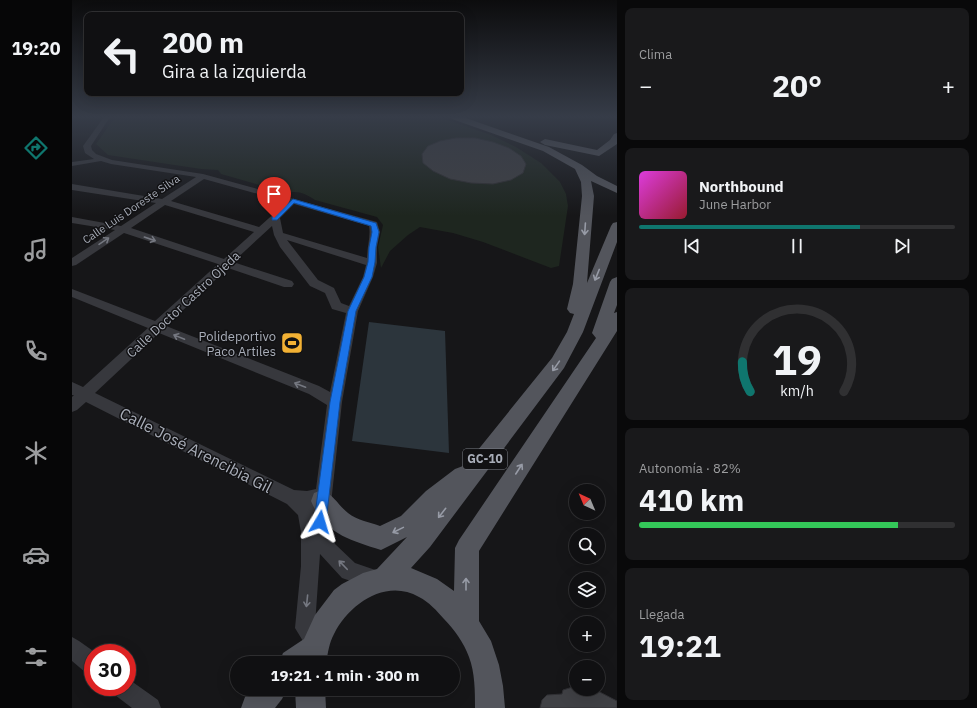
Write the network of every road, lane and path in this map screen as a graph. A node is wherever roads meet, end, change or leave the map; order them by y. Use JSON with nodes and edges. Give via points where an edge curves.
{"nodes":[{"id":1,"x":88,"y":150,"type":"edge"},
{"id":2,"x":542,"y":150,"type":"edge"},
{"id":3,"x":549,"y":150,"type":"edge"},
{"id":4,"x":584,"y":150,"type":"edge"},
{"id":5,"x":603,"y":150,"type":"edge"},
{"id":6,"x":599,"y":153,"type":"junction"},
{"id":7,"x":612,"y":155,"type":"dead end"},
{"id":8,"x":101,"y":159,"type":"junction"},
{"id":9,"x":72,"y":164,"type":"edge"},
{"id":10,"x":579,"y":168,"type":"junction"},
{"id":11,"x":203,"y":176,"type":"junction"},
{"id":12,"x":72,"y":188,"type":"edge"},
{"id":13,"x":587,"y":190,"type":"junction"},
{"id":14,"x":617,"y":190,"type":"edge"},
{"id":15,"x":293,"y":201,"type":"junction"},
{"id":16,"x":163,"y":202,"type":"junction"},
{"id":17,"x":274,"y":218,"type":"junction"},
{"id":18,"x":72,"y":220,"type":"edge"},
{"id":19,"x":617,"y":226,"type":"edge"},
{"id":20,"x":123,"y":228,"type":"junction"},
{"id":21,"x":261,"y":231,"type":"junction"},
{"id":22,"x":279,"y":235,"type":"junction"},
{"id":23,"x":372,"y":262,"type":"junction"},
{"id":24,"x":72,"y":263,"type":"edge"},
{"id":25,"x":226,"y":264,"type":"junction"},
{"id":26,"x":617,"y":282,"type":"edge"},
{"id":27,"x":288,"y":284,"type":"dead end"},
{"id":28,"x":72,"y":293,"type":"edge"},
{"id":29,"x":352,"y":311,"type":"junction"},
{"id":30,"x":617,"y":318,"type":"edge"},
{"id":31,"x":158,"y":328,"type":"junction"},
{"id":32,"x":575,"y":332,"type":"junction"},
{"id":33,"x":596,"y":351,"type":"junction"},
{"id":34,"x":78,"y":391,"type":"edge"},
{"id":35,"x":335,"y":402,"type":"junction"},
{"id":36,"x":72,"y":406,"type":"edge"},
{"id":37,"x":482,"y":462,"type":"junction"},
{"id":38,"x":293,"y":498,"type":"junction"},
{"id":39,"x":323,"y":498,"type":"junction"},
{"id":40,"x":382,"y":579,"type":"junction"},
{"id":41,"x":466,"y":623,"type":"junction"},
{"id":42,"x":72,"y":648,"type":"edge"},
{"id":43,"x":309,"y":655,"type":"edge"},
{"id":44,"x":84,"y":657,"type":"edge"},
{"id":45,"x":134,"y":696,"type":"edge"},
{"id":46,"x":266,"y":696,"type":"edge"},
{"id":47,"x":310,"y":696,"type":"edge"},
{"id":48,"x":150,"y":708,"type":"edge"},
{"id":49,"x":256,"y":708,"type":"edge"},
{"id":50,"x":311,"y":708,"type":"edge"},
{"id":51,"x":490,"y":708,"type":"edge"}],
"edges":[{"from":1,"to":8,"type":"street","via":[[93,156]]},
{"from":2,"to":13,"type":"main road","via":[[573,172]]},
{"from":3,"to":10,"type":"main road"},
{"from":4,"to":6,"type":"main road"},
{"from":5,"to":6,"type":"main road"},
{"from":6,"to":7,"type":"main road"},
{"from":6,"to":10,"type":"main road","via":[[582,157],[579,160]]},
{"from":8,"to":9,"type":"street"},
{"from":8,"to":11,"type":"street"},
{"from":10,"to":13,"type":"main road"},
{"from":10,"to":14,"type":"main road"},
{"from":11,"to":15,"type":"street"},
{"from":11,"to":16,"type":"street","name":"Calle Luis Doreste Silva"},
{"from":12,"to":16,"type":"street"},
{"from":13,"to":32,"type":"main road","one_way":true},
{"from":15,"to":17,"type":"street","name":"Calle Doctor Castro Ojeda"},
{"from":15,"to":23,"type":"street","via":[[374,224]]},
{"from":16,"to":20,"type":"street","name":"Calle Luis Doreste Silva"},
{"from":16,"to":21,"type":"street"},
{"from":17,"to":21,"type":"street","name":"Calle Doctor Castro Ojeda"},
{"from":17,"to":22,"type":"street"},
{"from":18,"to":20,"type":"street"},
{"from":19,"to":32,"type":"main road","number":"GC-10","one_way":true},
{"from":24,"to":20,"type":"street","name":"Calle Luis Doreste Silva","one_way":true},
{"from":20,"to":25,"type":"street","one_way":true},
{"from":21,"to":25,"type":"street","name":"Calle Doctor Castro Ojeda"},
{"from":22,"to":23,"type":"street"},
{"from":22,"to":29,"type":"street","via":[[314,283],[330,291],[336,306]]},
{"from":23,"to":29,"type":"street"},
{"from":25,"to":27,"type":"street"},
{"from":25,"to":31,"type":"street","name":"Calle Doctor Castro Ojeda"},
{"from":26,"to":33,"type":"main road","number":"GC-10","via":[[600,330]]},
{"from":28,"to":31,"type":"street"},
{"from":29,"to":35,"type":"street"},
{"from":30,"to":33,"type":"main road"},
{"from":31,"to":34,"type":"street","name":"Calle Doctor Castro Ojeda"},
{"from":35,"to":31,"type":"street","one_way":true,"via":[[314,390]]},
{"from":32,"to":37,"type":"main road","number":"GC-10","one_way":true,"via":[[558,363]]},
{"from":41,"to":33,"type":"main road","number":"GC-10","one_way":true,"via":[[467,548]]},
{"from":34,"to":36,"type":"street","name":"Calle Doctor Castro Ojeda"},
{"from":34,"to":38,"type":"street","name":"Calle José Arencibia Gil"},
{"from":35,"to":39,"type":"street"},
{"from":37,"to":39,"type":"main road","one_way":true,"via":[[434,499],[409,524],[381,538],[349,528],[338,520]]},
{"from":37,"to":40,"type":"main road","number":"GC-10","one_way":true,"via":[[422,539]]},
{"from":38,"to":39,"type":"street","name":"Calle José Arencibia Gil"},
{"from":38,"to":43,"type":"street","one_way":true,"via":[[304,509],[309,523],[310,571],[304,628]]},
{"from":40,"to":39,"type":"street","one_way":true,"via":[[349,571],[328,549],[320,522]]},
{"from":40,"to":41,"type":"main road","number":"GC-10","via":[[406,579],[428,587],[449,602]]},
{"from":40,"to":43,"type":"main road","number":"GC-10","via":[[362,585],[342,599],[326,621]]},
{"from":41,"to":51,"type":"main road","number":"GC-10","via":[[481,653],[490,688]]},
{"from":42,"to":44,"type":"street"},
{"from":45,"to":48,"type":"street"},
{"from":46,"to":49,"type":"main road"},
{"from":47,"to":50,"type":"main road"}]}
